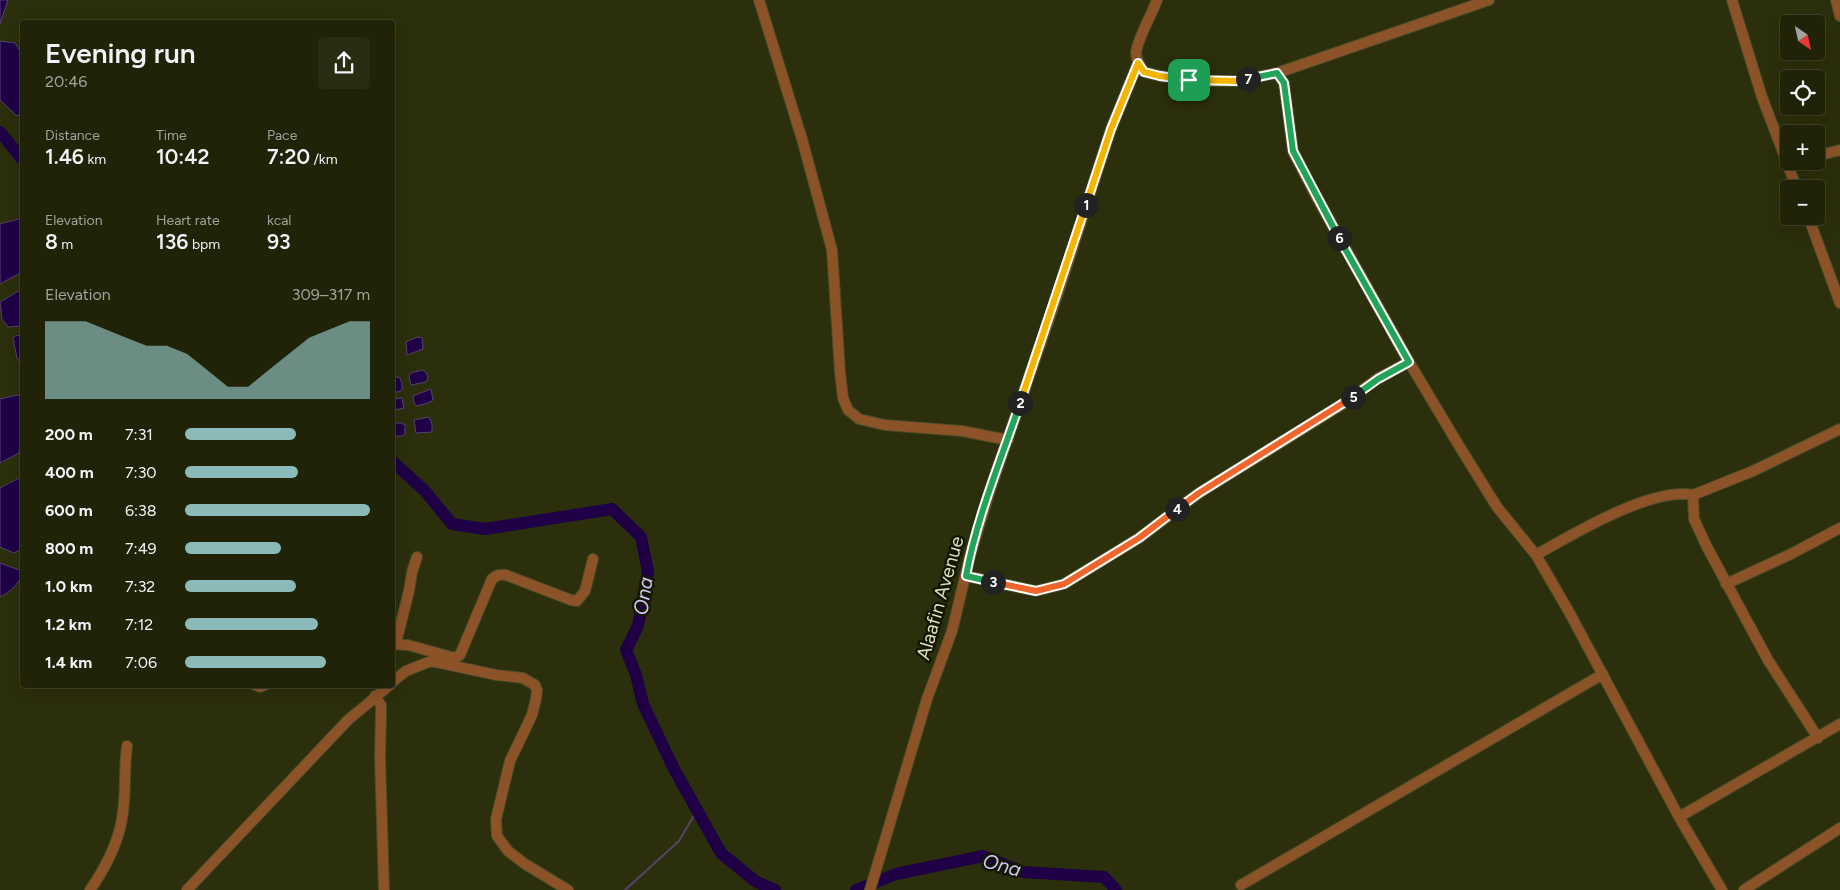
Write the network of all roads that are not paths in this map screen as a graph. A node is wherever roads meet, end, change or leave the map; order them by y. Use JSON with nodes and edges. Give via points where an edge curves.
{"nodes":[{"id":1,"x":759,"y":0,"type":"edge"},
{"id":2,"x":1157,"y":0,"type":"edge"},
{"id":3,"x":1489,"y":0,"type":"edge"},
{"id":4,"x":1732,"y":0,"type":"edge"},
{"id":5,"x":1836,"y":0,"type":"edge"},
{"id":6,"x":1840,"y":16,"type":"edge"},
{"id":7,"x":1138,"y":63,"type":"junction"},
{"id":8,"x":1277,"y":73,"type":"junction"},
{"id":9,"x":1780,"y":140,"type":"edge"},
{"id":10,"x":1840,"y":150,"type":"edge"},
{"id":11,"x":1825,"y":154,"type":"edge"},
{"id":12,"x":1811,"y":225,"type":"edge"},
{"id":13,"x":1840,"y":303,"type":"edge"},
{"id":14,"x":1409,"y":362,"type":"junction"},
{"id":15,"x":1840,"y":429,"type":"edge"},
{"id":16,"x":1008,"y":440,"type":"junction"},
{"id":17,"x":1693,"y":495,"type":"junction"},
{"id":18,"x":1840,"y":528,"type":"edge"},
{"id":19,"x":1536,"y":555,"type":"junction"},
{"id":20,"x":417,"y":557,"type":"dead end"},
{"id":21,"x":593,"y":560,"type":"dead end"},
{"id":22,"x":966,"y":576,"type":"junction"},
{"id":23,"x":1726,"y":584,"type":"junction"},
{"id":24,"x":395,"y":640,"type":"edge"},
{"id":25,"x":395,"y":643,"type":"edge"},
{"id":26,"x":424,"y":649,"type":"junction"},
{"id":27,"x":425,"y":664,"type":"junction"},
{"id":28,"x":1603,"y":674,"type":"junction"},
{"id":29,"x":395,"y":680,"type":"edge"},
{"id":30,"x":386,"y":688,"type":"edge"},
{"id":31,"x":375,"y":696,"type":"junction"},
{"id":32,"x":1840,"y":724,"type":"edge"},
{"id":33,"x":1818,"y":738,"type":"junction"},
{"id":34,"x":127,"y":746,"type":"dead end"},
{"id":35,"x":1679,"y":817,"type":"junction"},
{"id":36,"x":1840,"y":828,"type":"edge"},
{"id":37,"x":1241,"y":885,"type":"dead end"},
{"id":38,"x":871,"y":886,"type":"edge"},
{"id":39,"x":90,"y":890,"type":"edge"},
{"id":40,"x":187,"y":890,"type":"edge"},
{"id":41,"x":384,"y":890,"type":"edge"},
{"id":42,"x":568,"y":890,"type":"edge"},
{"id":43,"x":1722,"y":890,"type":"edge"},
{"id":44,"x":1744,"y":890,"type":"edge"}],
"edges":[{"from":1,"to":16,"type":"street","via":[[832,250],[840,372],[848,410],[859,419],[885,425],[962,430]]},
{"from":2,"to":7,"type":"street","name":"Alaafin Avenue","via":[[1138,45]]},
{"from":3,"to":8,"type":"street"},
{"from":4,"to":9,"type":"street","via":[[1762,96]]},
{"from":5,"to":6,"type":"street"},
{"from":7,"to":8,"type":"street","via":[[1144,72],[1189,80],[1237,81]]},
{"from":7,"to":16,"type":"street","name":"Alaafin Avenue","via":[[1111,129]]},
{"from":8,"to":14,"type":"street","via":[[1284,83],[1293,151]]},
{"from":10,"to":11,"type":"street"},
{"from":12,"to":13,"type":"street"},
{"from":14,"to":19,"type":"street","via":[[1497,507]]},
{"from":14,"to":22,"type":"street","via":[[1199,493],[1139,538],[1064,584],[1036,591]]},
{"from":15,"to":17,"type":"street","via":[[1753,471]]},
{"from":16,"to":22,"type":"street","name":"Alaafin Avenue","via":[[988,496]]},
{"from":17,"to":19,"type":"street","via":[[1683,493],[1644,502],[1599,520]]},
{"from":17,"to":23,"type":"street","via":[[1694,519]]},
{"from":18,"to":23,"type":"street"},
{"from":19,"to":28,"type":"street"},
{"from":20,"to":24,"type":"street"},
{"from":21,"to":26,"type":"street","via":[[585,591],[577,600],[498,575],[492,579],[460,655],[452,658]]},
{"from":22,"to":38,"type":"street","name":"Alaafin Avenue"},
{"from":23,"to":33,"type":"street","via":[[1768,660]]},
{"from":25,"to":26,"type":"street"},
{"from":26,"to":27,"type":"street"},
{"from":27,"to":29,"type":"street","via":[[406,671]]},
{"from":27,"to":42,"type":"street","via":[[431,661],[523,678],[535,686],[532,715],[510,761],[496,819],[497,836],[508,851],[525,864]]},
{"from":28,"to":35,"type":"street"},
{"from":28,"to":37,"type":"street"},
{"from":30,"to":31,"type":"street"},
{"from":31,"to":40,"type":"street","via":[[348,720]]},
{"from":31,"to":41,"type":"street","via":[[381,714]]},
{"from":32,"to":33,"type":"street"},
{"from":33,"to":35,"type":"street"},
{"from":34,"to":39,"type":"street","via":[[123,814],[118,834],[107,862]]},
{"from":35,"to":43,"type":"street"},
{"from":36,"to":44,"type":"street"}]}
